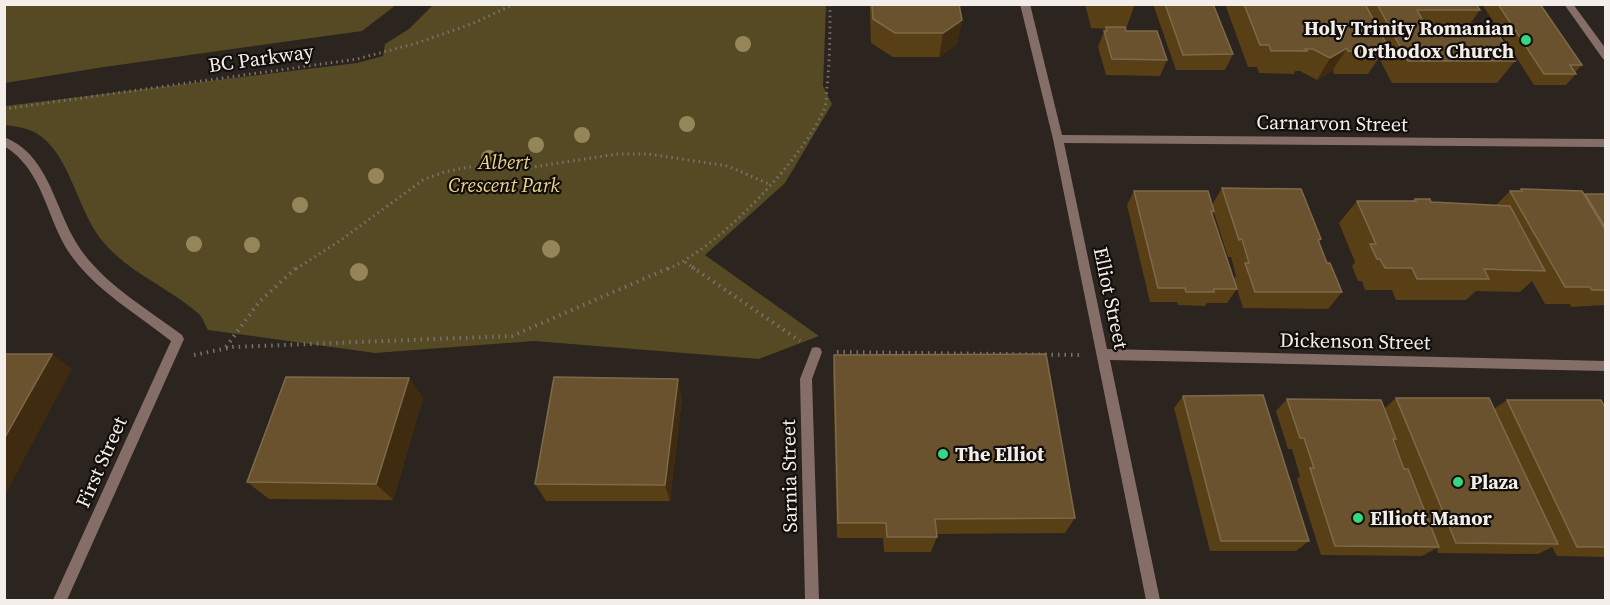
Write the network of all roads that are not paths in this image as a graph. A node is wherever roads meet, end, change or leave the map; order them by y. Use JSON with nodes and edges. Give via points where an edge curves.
{"nodes":[{"id":1,"x":1025,"y":4,"type":"edge"},
{"id":2,"x":1568,"y":4,"type":"edge"},
{"id":3,"x":1605,"y":57,"type":"edge"},
{"id":4,"x":1058,"y":139,"type":"junction"},
{"id":5,"x":4,"y":141,"type":"edge"},
{"id":6,"x":1605,"y":143,"type":"edge"},
{"id":7,"x":816,"y":352,"type":"road end"},
{"id":8,"x":1103,"y":354,"type":"junction"},
{"id":9,"x":1605,"y":366,"type":"edge"},
{"id":10,"x":60,"y":600,"type":"edge"},
{"id":11,"x":812,"y":600,"type":"edge"},
{"id":12,"x":1153,"y":600,"type":"edge"}],
"edges":[{"from":1,"to":4,"type":"street","name":"Elliot Street"},
{"from":2,"to":3,"type":"street"},
{"from":4,"to":6,"type":"street","name":"Carnarvon Street"},
{"from":4,"to":8,"type":"street","name":"Elliot Street"},
{"from":5,"to":10,"type":"street","name":"First Street","via":[[20,149],[33,163],[75,252],[92,271],[178,339]]},
{"from":7,"to":11,"type":"street","name":"Sarnia Street","via":[[806,379]]},
{"from":8,"to":9,"type":"street","name":"Dickenson Street"},
{"from":8,"to":12,"type":"street","name":"Elliot Street"}]}
